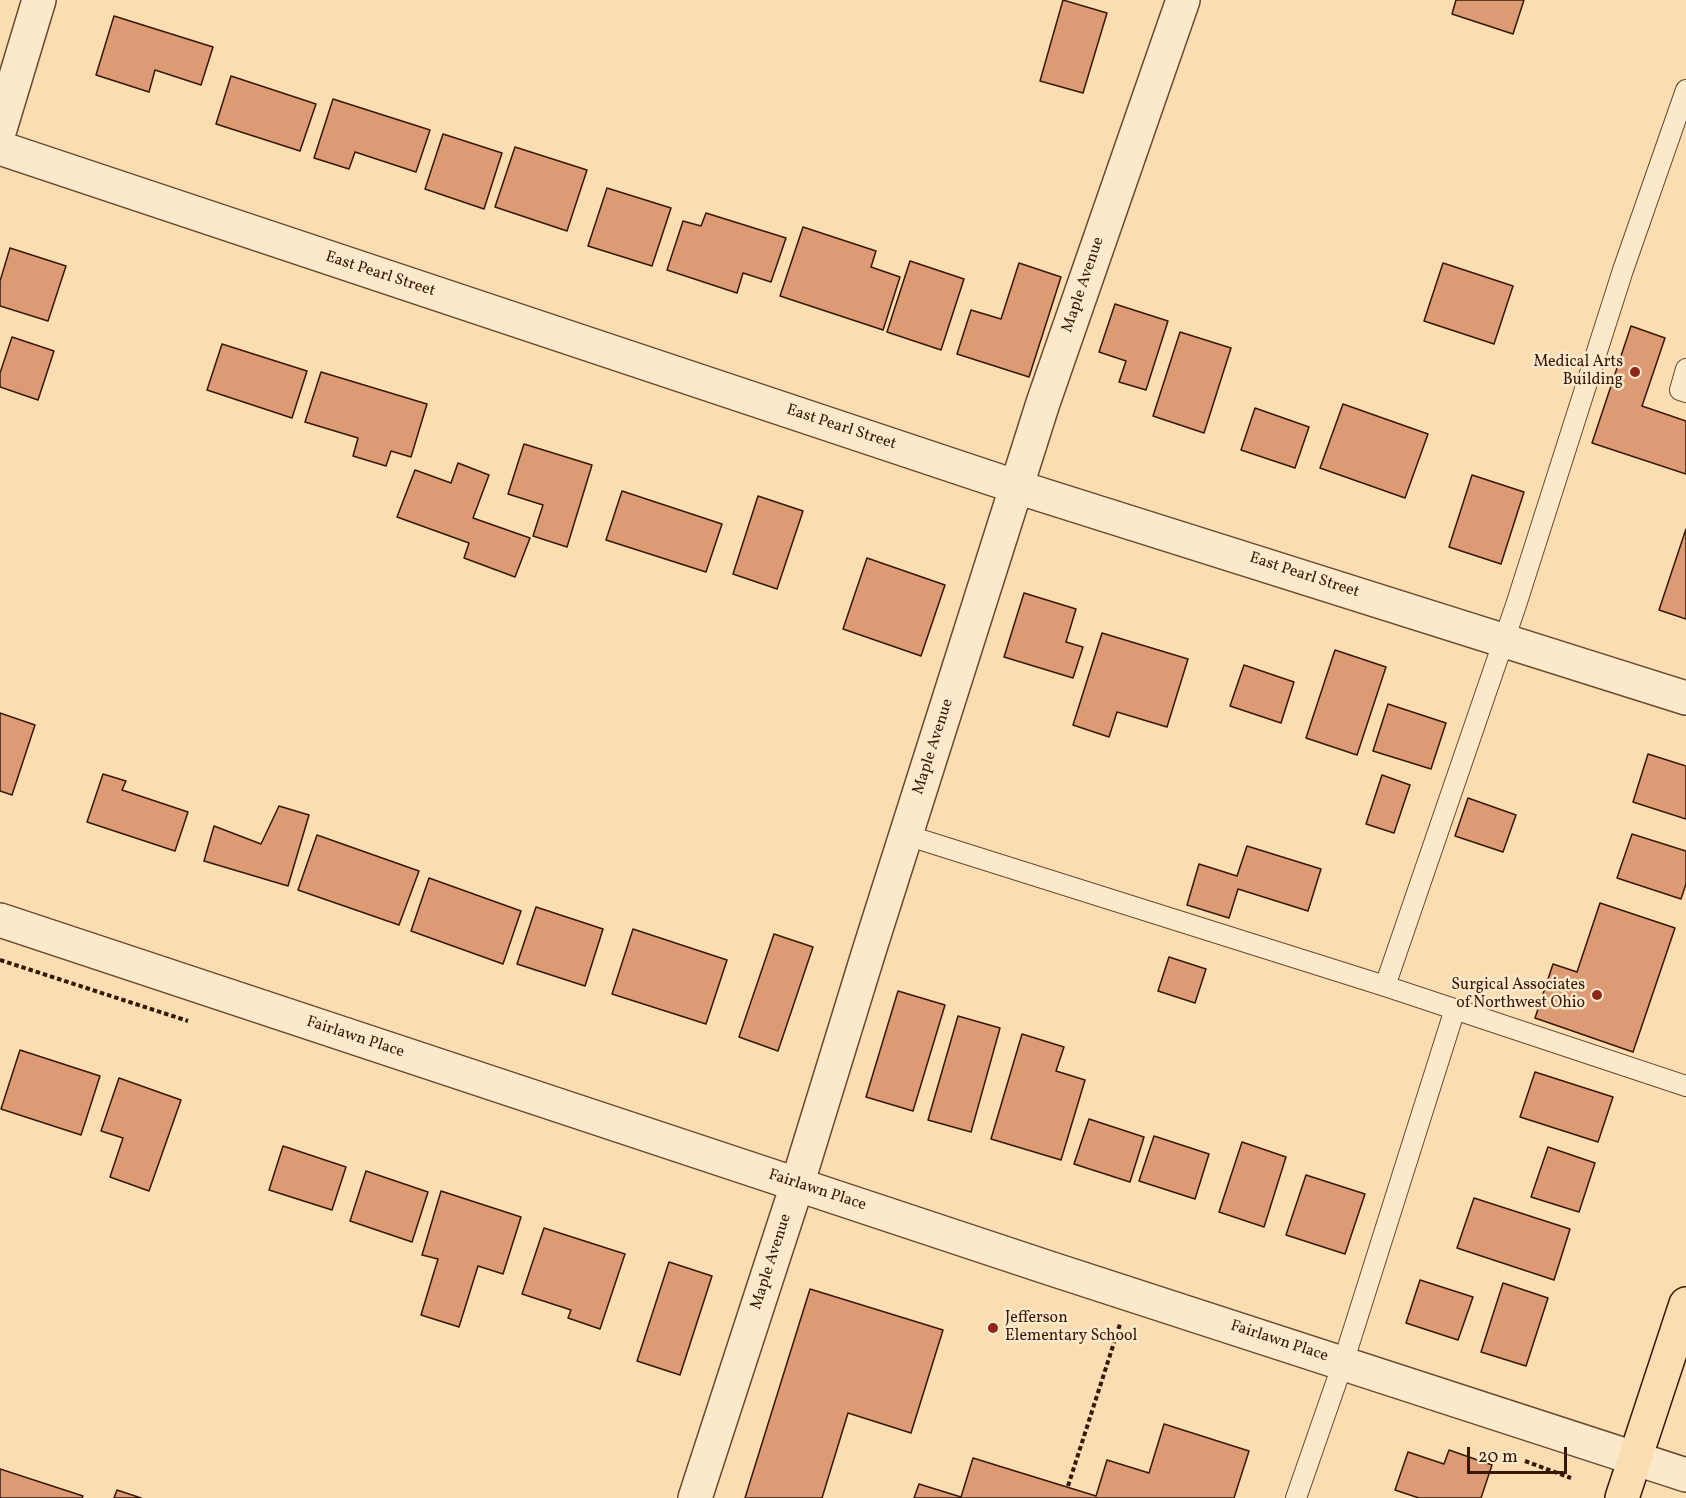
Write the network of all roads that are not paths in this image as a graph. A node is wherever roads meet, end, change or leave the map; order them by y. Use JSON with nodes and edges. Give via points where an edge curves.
{"nodes":[{"id":1,"x":39,"y":0,"type":"edge"},
{"id":2,"x":1183,"y":0,"type":"edge"},
{"id":3,"x":1686,"y":90,"type":"edge"},
{"id":4,"x":0,"y":129,"type":"edge"},
{"id":5,"x":0,"y":148,"type":"edge"},
{"id":6,"x":1686,"y":369,"type":"edge"},
{"id":7,"x":1686,"y":392,"type":"edge"},
{"id":8,"x":1017,"y":487,"type":"junction"},
{"id":9,"x":1504,"y":640,"type":"junction"},
{"id":10,"x":1686,"y":698,"type":"edge"},
{"id":11,"x":906,"y":835,"type":"junction"},
{"id":12,"x":0,"y":920,"type":"edge"},
{"id":13,"x":1385,"y":986,"type":"junction"},
{"id":14,"x":1455,"y":1009,"type":"junction"},
{"id":15,"x":1686,"y":1086,"type":"edge"},
{"id":16,"x":797,"y":1185,"type":"junction"},
{"id":17,"x":1686,"y":1304,"type":"edge"},
{"id":18,"x":1343,"y":1363,"type":"junction"},
{"id":19,"x":1635,"y":1458,"type":"junction"},
{"id":20,"x":1686,"y":1475,"type":"edge"},
{"id":21,"x":695,"y":1498,"type":"edge"},
{"id":22,"x":1296,"y":1498,"type":"edge"},
{"id":23,"x":1622,"y":1498,"type":"edge"}],
"edges":[{"from":1,"to":4,"type":"street"},
{"from":2,"to":8,"type":"street","name":"Maple Avenue"},
{"from":3,"to":9,"type":"lane","via":[[1623,270]]},
{"from":5,"to":8,"type":"street","name":"East Pearl Street"},
{"from":6,"to":7,"type":"lane","via":[[1680,390]]},
{"from":8,"to":9,"type":"street","name":"East Pearl Street"},
{"from":8,"to":11,"type":"street","name":"Maple Avenue"},
{"from":9,"to":10,"type":"street","name":"East Pearl Street"},
{"from":9,"to":13,"type":"lane"},
{"from":11,"to":13,"type":"lane"},
{"from":11,"to":16,"type":"street","name":"Maple Avenue"},
{"from":12,"to":16,"type":"street","name":"Fairlawn Place"},
{"from":13,"to":14,"type":"lane"},
{"from":14,"to":15,"type":"lane"},
{"from":14,"to":18,"type":"lane"},
{"from":16,"to":18,"type":"street","name":"Fairlawn Place"},
{"from":16,"to":21,"type":"street","name":"Maple Avenue"},
{"from":17,"to":19,"type":"main road"},
{"from":18,"to":19,"type":"street","name":"Fairlawn Place"},
{"from":18,"to":22,"type":"lane"},
{"from":19,"to":20,"type":"street","name":"Fairlawn Place"},
{"from":19,"to":23,"type":"main road"}]}
